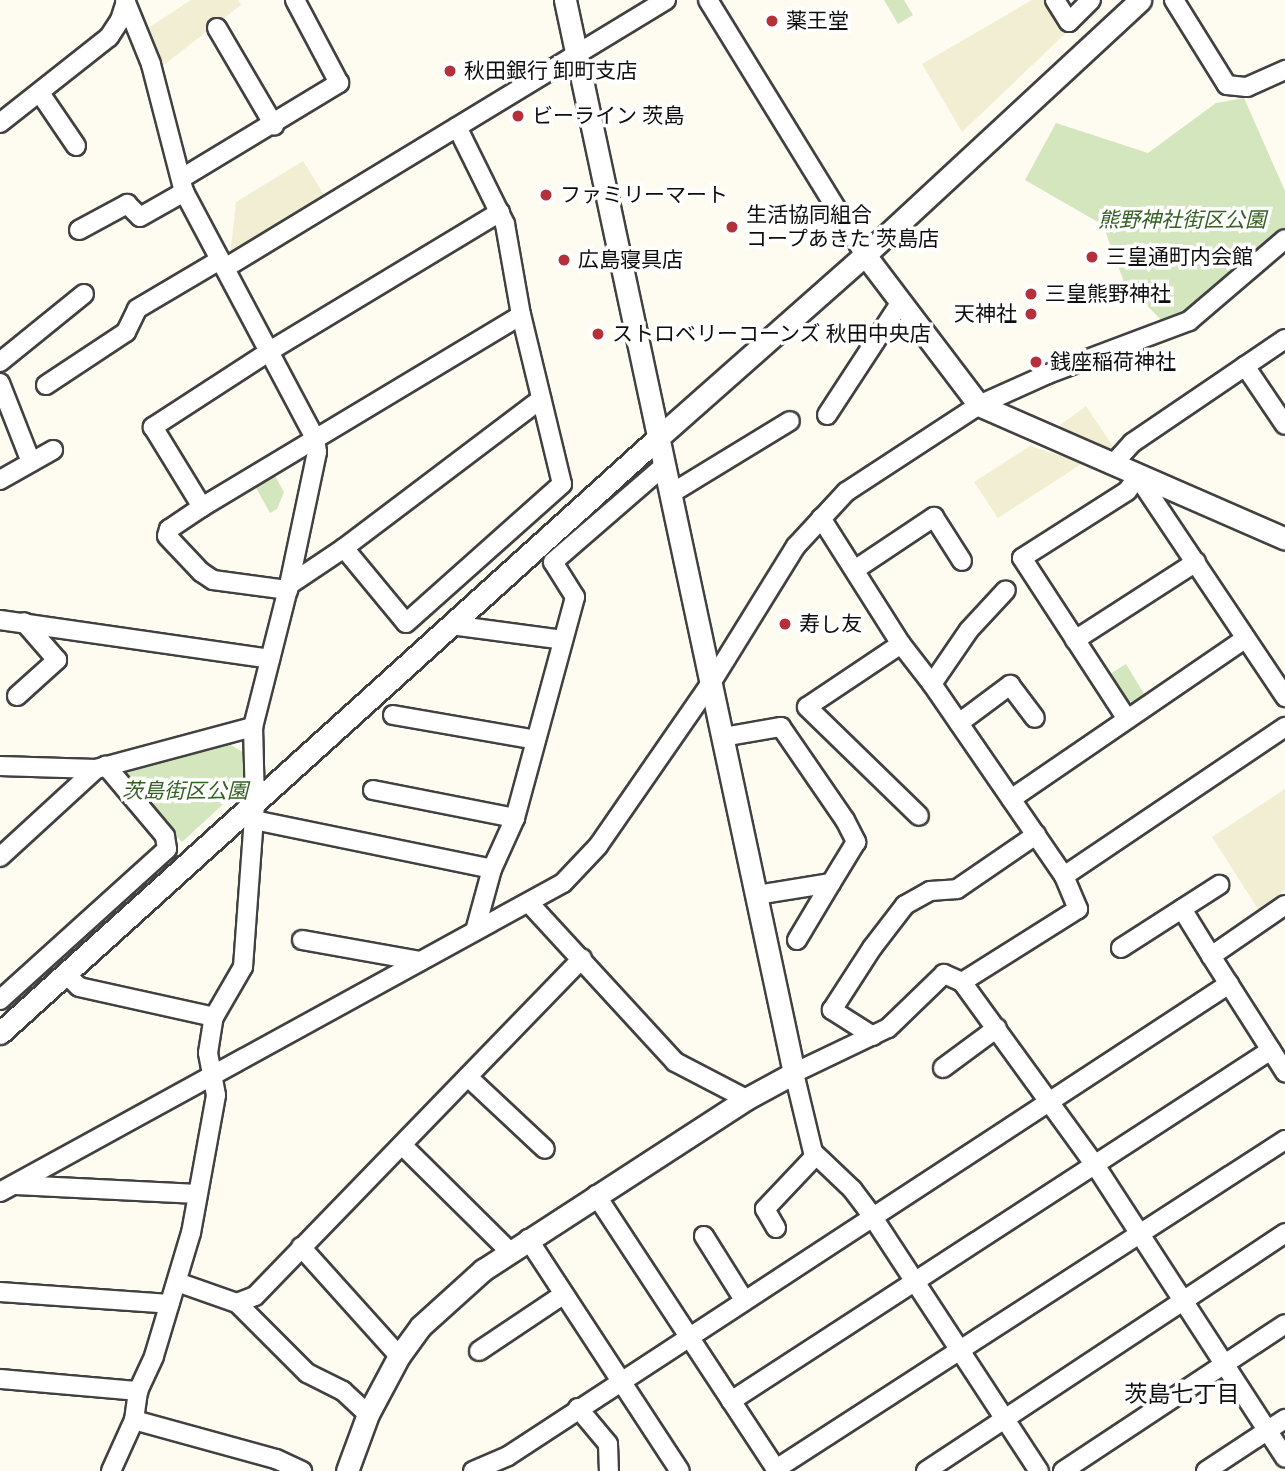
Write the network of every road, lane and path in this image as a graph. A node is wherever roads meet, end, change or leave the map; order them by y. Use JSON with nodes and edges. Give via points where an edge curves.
{"nodes":[{"id":1,"x":295,"y":0,"type":"edge"},
{"id":2,"x":565,"y":0,"type":"edge"},
{"id":3,"x":666,"y":0,"type":"edge"},
{"id":4,"x":708,"y":0,"type":"edge"},
{"id":5,"x":1055,"y":0,"type":"edge"},
{"id":6,"x":1091,"y":0,"type":"edge"},
{"id":7,"x":1140,"y":0,"type":"edge"},
{"id":8,"x":1174,"y":0,"type":"edge"},
{"id":9,"x":125,"y":1,"type":"edge"},
{"id":10,"x":218,"y":28,"type":"dead end"},
{"id":11,"x":576,"y":54,"type":"junction"},
{"id":12,"x":1285,"y":70,"type":"edge"},
{"id":13,"x":40,"y":93,"type":"junction"},
{"id":14,"x":0,"y":123,"type":"edge"},
{"id":15,"x":274,"y":125,"type":"junction"},
{"id":16,"x":457,"y":127,"type":"junction"},
{"id":17,"x":76,"y":146,"type":"dead end"},
{"id":18,"x":183,"y":185,"type":"junction"},
{"id":19,"x":500,"y":212,"type":"junction"},
{"id":20,"x":79,"y":230,"type":"dead end"},
{"id":21,"x":1285,"y":239,"type":"edge"},
{"id":22,"x":865,"y":255,"type":"junction"},
{"id":23,"x":222,"y":264,"type":"junction"},
{"id":24,"x":84,"y":294,"type":"dead end"},
{"id":25,"x":901,"y":302,"type":"junction"},
{"id":26,"x":521,"y":315,"type":"junction"},
{"id":27,"x":1285,"y":339,"type":"edge"},
{"id":28,"x":270,"y":351,"type":"junction"},
{"id":29,"x":0,"y":362,"type":"edge"},
{"id":30,"x":1245,"y":366,"type":"junction"},
{"id":31,"x":0,"y":383,"type":"edge"},
{"id":32,"x":46,"y":385,"type":"dead end"},
{"id":33,"x":541,"y":399,"type":"junction"},
{"id":34,"x":979,"y":405,"type":"junction"},
{"id":35,"x":827,"y":415,"type":"dead end"},
{"id":36,"x":790,"y":421,"type":"dead end"},
{"id":37,"x":1285,"y":425,"type":"edge"},
{"id":38,"x":659,"y":437,"type":"junction"},
{"id":39,"x":315,"y":438,"type":"junction"},
{"id":40,"x":53,"y":450,"type":"dead end"},
{"id":41,"x":31,"y":463,"type":"junction"},
{"id":42,"x":1114,"y":463,"type":"junction"},
{"id":43,"x":665,"y":464,"type":"junction"},
{"id":44,"x":1138,"y":477,"type":"junction"},
{"id":45,"x":0,"y":480,"type":"edge"},
{"id":46,"x":672,"y":492,"type":"junction"},
{"id":47,"x":202,"y":507,"type":"junction"},
{"id":48,"x":821,"y":518,"type":"junction"},
{"id":49,"x":1285,"y":539,"type":"edge"},
{"id":50,"x":344,"y":548,"type":"junction"},
{"id":51,"x":962,"y":561,"type":"dead end"},
{"id":52,"x":1196,"y":562,"type":"junction"},
{"id":53,"x":856,"y":569,"type":"junction"},
{"id":54,"x":288,"y":588,"type":"junction"},
{"id":55,"x":1006,"y":590,"type":"dead end"},
{"id":56,"x":0,"y":620,"type":"edge"},
{"id":57,"x":24,"y":622,"type":"junction"},
{"id":58,"x":451,"y":625,"type":"junction"},
{"id":59,"x":1245,"y":639,"type":"junction"},
{"id":60,"x":564,"y":640,"type":"junction"},
{"id":61,"x":1076,"y":640,"type":"junction"},
{"id":62,"x":901,"y":644,"type":"junction"},
{"id":63,"x":270,"y":659,"type":"junction"},
{"id":64,"x":711,"y":683,"type":"junction"},
{"id":65,"x":932,"y":684,"type":"junction"},
{"id":66,"x":17,"y":695,"type":"dead end"},
{"id":67,"x":1285,"y":697,"type":"edge"},
{"id":68,"x":393,"y":715,"type":"dead end"},
{"id":69,"x":1035,"y":718,"type":"dead end"},
{"id":70,"x":1128,"y":719,"type":"junction"},
{"id":71,"x":959,"y":723,"type":"junction"},
{"id":72,"x":253,"y":727,"type":"junction"},
{"id":73,"x":1285,"y":727,"type":"edge"},
{"id":74,"x":723,"y":737,"type":"junction"},
{"id":75,"x":536,"y":740,"type":"junction"},
{"id":76,"x":0,"y":766,"type":"edge"},
{"id":77,"x":101,"y":768,"type":"junction"},
{"id":78,"x":373,"y":790,"type":"dead end"},
{"id":79,"x":1011,"y":799,"type":"junction"},
{"id":80,"x":254,"y":812,"type":"junction"},
{"id":81,"x":919,"y":816,"type":"dead end"},
{"id":82,"x":515,"y":818,"type":"junction"},
{"id":83,"x":1036,"y":835,"type":"junction"},
{"id":84,"x":0,"y":857,"type":"edge"},
{"id":85,"x":492,"y":869,"type":"junction"},
{"id":86,"x":1064,"y":876,"type":"junction"},
{"id":87,"x":831,"y":883,"type":"junction"},
{"id":88,"x":1219,"y":885,"type":"dead end"},
{"id":89,"x":756,"y":895,"type":"junction"},
{"id":90,"x":529,"y":903,"type":"junction"},
{"id":91,"x":1285,"y":905,"type":"edge"},
{"id":92,"x":1182,"y":909,"type":"junction"},
{"id":93,"x":475,"y":931,"type":"junction"},
{"id":94,"x":302,"y":940,"type":"dead end"},
{"id":95,"x":797,"y":940,"type":"dead end"},
{"id":96,"x":1121,"y":948,"type":"dead end"},
{"id":97,"x":1211,"y":956,"type":"junction"},
{"id":98,"x":582,"y":959,"type":"junction"},
{"id":99,"x":420,"y":961,"type":"junction"},
{"id":100,"x":66,"y":974,"type":"junction"},
{"id":101,"x":962,"y":982,"type":"junction"},
{"id":102,"x":1229,"y":984,"type":"junction"},
{"id":103,"x":0,"y":1000,"type":"edge"},
{"id":104,"x":214,"y":1017,"type":"junction"},
{"id":105,"x":997,"y":1028,"type":"junction"},
{"id":106,"x":0,"y":1033,"type":"edge"},
{"id":107,"x":873,"y":1036,"type":"junction"},
{"id":108,"x":1271,"y":1050,"type":"junction"},
{"id":109,"x":943,"y":1068,"type":"dead end"},
{"id":110,"x":1285,"y":1072,"type":"edge"},
{"id":111,"x":794,"y":1073,"type":"junction"},
{"id":112,"x":468,"y":1077,"type":"junction"},
{"id":113,"x":212,"y":1079,"type":"junction"},
{"id":114,"x":746,"y":1099,"type":"junction"},
{"id":115,"x":1049,"y":1100,"type":"junction"},
{"id":116,"x":1285,"y":1140,"type":"edge"},
{"id":117,"x":402,"y":1145,"type":"junction"},
{"id":118,"x":545,"y":1149,"type":"dead end"},
{"id":119,"x":816,"y":1155,"type":"junction"},
{"id":120,"x":1095,"y":1165,"type":"junction"},
{"id":121,"x":7,"y":1189,"type":"edge"},
{"id":122,"x":198,"y":1194,"type":"junction"},
{"id":123,"x":596,"y":1195,"type":"junction"},
{"id":124,"x":872,"y":1216,"type":"junction"},
{"id":125,"x":776,"y":1228,"type":"dead end"},
{"id":126,"x":1285,"y":1233,"type":"edge"},
{"id":127,"x":1139,"y":1234,"type":"junction"},
{"id":128,"x":704,"y":1236,"type":"dead end"},
{"id":129,"x":528,"y":1240,"type":"junction"},
{"id":130,"x":301,"y":1247,"type":"junction"},
{"id":131,"x":510,"y":1252,"type":"junction"},
{"id":132,"x":915,"y":1281,"type":"junction"},
{"id":133,"x":177,"y":1282,"type":"junction"},
{"id":134,"x":0,"y":1292,"type":"edge"},
{"id":135,"x":564,"y":1294,"type":"junction"},
{"id":136,"x":744,"y":1300,"type":"junction"},
{"id":137,"x":1183,"y":1301,"type":"junction"},
{"id":138,"x":237,"y":1303,"type":"junction"},
{"id":139,"x":170,"y":1304,"type":"junction"},
{"id":140,"x":1285,"y":1324,"type":"edge"},
{"id":141,"x":687,"y":1337,"type":"junction"},
{"id":142,"x":959,"y":1349,"type":"junction"},
{"id":143,"x":479,"y":1351,"type":"dead end"},
{"id":144,"x":399,"y":1356,"type":"junction"},
{"id":145,"x":1225,"y":1365,"type":"junction"},
{"id":146,"x":0,"y":1379,"type":"edge"},
{"id":147,"x":620,"y":1381,"type":"junction"},
{"id":148,"x":138,"y":1391,"type":"junction"},
{"id":149,"x":731,"y":1401,"type":"junction"},
{"id":150,"x":578,"y":1408,"type":"junction"},
{"id":151,"x":368,"y":1414,"type":"junction"},
{"id":152,"x":1005,"y":1419,"type":"junction"},
{"id":153,"x":1285,"y":1419,"type":"edge"},
{"id":154,"x":134,"y":1420,"type":"junction"},
{"id":155,"x":1267,"y":1430,"type":"junction"},
{"id":156,"x":1285,"y":1458,"type":"edge"},
{"id":157,"x":257,"y":1462,"type":"edge"},
{"id":158,"x":777,"y":1470,"type":"edge"},
{"id":159,"x":111,"y":1471,"type":"edge"},
{"id":160,"x":302,"y":1471,"type":"edge"},
{"id":161,"x":347,"y":1471,"type":"edge"},
{"id":162,"x":473,"y":1471,"type":"edge"},
{"id":163,"x":609,"y":1471,"type":"edge"},
{"id":164,"x":680,"y":1471,"type":"edge"},
{"id":165,"x":926,"y":1471,"type":"edge"},
{"id":166,"x":1039,"y":1471,"type":"edge"},
{"id":167,"x":1063,"y":1471,"type":"edge"},
{"id":168,"x":1206,"y":1471,"type":"edge"}],
"edges":[{"from":1,"to":15,"type":"street","via":[[340,83]]},
{"from":2,"to":11,"type":"street"},
{"from":3,"to":11,"type":"street"},
{"from":4,"to":22,"type":"street"},
{"from":5,"to":6,"type":"street","via":[[1069,22]]},
{"from":7,"to":22,"type":"street"},
{"from":8,"to":12,"type":"street","via":[[1227,85],[1247,87]]},
{"from":9,"to":13,"type":"street","via":[[109,37]]},
{"from":9,"to":18,"type":"street","via":[[151,64]]},
{"from":10,"to":15,"type":"street"},
{"from":11,"to":16,"type":"street"},
{"from":11,"to":38,"type":"street"},
{"from":13,"to":14,"type":"street"},
{"from":13,"to":17,"type":"street"},
{"from":15,"to":18,"type":"street"},
{"from":16,"to":19,"type":"street"},
{"from":16,"to":23,"type":"street"},
{"from":18,"to":20,"type":"street","via":[[140,217],[127,204]]},
{"from":18,"to":23,"type":"street"},
{"from":19,"to":26,"type":"street"},
{"from":19,"to":28,"type":"street"},
{"from":21,"to":34,"type":"street","via":[[1189,321]]},
{"from":22,"to":25,"type":"street"},
{"from":22,"to":38,"type":"street"},
{"from":23,"to":28,"type":"street"},
{"from":23,"to":32,"type":"street","via":[[137,309],[126,332]]},
{"from":24,"to":29,"type":"street"},
{"from":25,"to":34,"type":"street"},
{"from":25,"to":35,"type":"street"},
{"from":26,"to":33,"type":"street"},
{"from":26,"to":39,"type":"street"},
{"from":27,"to":30,"type":"street"},
{"from":28,"to":39,"type":"street"},
{"from":28,"to":47,"type":"street","via":[[153,427]]},
{"from":30,"to":37,"type":"street"},
{"from":30,"to":42,"type":"street","via":[[1132,443]]},
{"from":31,"to":41,"type":"street"},
{"from":33,"to":50,"type":"street"},
{"from":33,"to":50,"type":"street","via":[[562,484],[406,623]]},
{"from":34,"to":42,"type":"street"},
{"from":34,"to":48,"type":"street","via":[[846,492]]},
{"from":36,"to":46,"type":"street"},
{"from":38,"to":43,"type":"street"},
{"from":38,"to":58,"type":"street"},
{"from":39,"to":47,"type":"street"},
{"from":39,"to":54,"type":"street","via":[[317,452]]},
{"from":40,"to":41,"type":"street"},
{"from":41,"to":45,"type":"street"},
{"from":42,"to":44,"type":"street"},
{"from":43,"to":46,"type":"street"},
{"from":43,"to":60,"type":"street","via":[[553,562],[575,597]]},
{"from":44,"to":49,"type":"street"},
{"from":44,"to":52,"type":"street"},
{"from":44,"to":61,"type":"street","via":[[1127,491],[1022,558]]},
{"from":46,"to":64,"type":"street"},
{"from":47,"to":54,"type":"street","via":[[169,528],[167,536],[201,572],[213,580]]},
{"from":48,"to":53,"type":"street"},
{"from":48,"to":64,"type":"street","via":[[796,546]]},
{"from":50,"to":54,"type":"street"},
{"from":51,"to":53,"type":"street","via":[[934,517]]},
{"from":52,"to":59,"type":"street"},
{"from":52,"to":61,"type":"street"},
{"from":53,"to":62,"type":"street"},
{"from":54,"to":63,"type":"street"},
{"from":55,"to":65,"type":"street","via":[[969,630]]},
{"from":56,"to":57,"type":"street"},
{"from":57,"to":63,"type":"street"},
{"from":57,"to":66,"type":"street","via":[[57,660]]},
{"from":58,"to":60,"type":"street"},
{"from":58,"to":80,"type":"street"},
{"from":59,"to":67,"type":"street"},
{"from":59,"to":70,"type":"street"},
{"from":60,"to":75,"type":"street"},
{"from":61,"to":70,"type":"street"},
{"from":62,"to":65,"type":"street"},
{"from":62,"to":81,"type":"street","via":[[807,707]]},
{"from":63,"to":72,"type":"street"},
{"from":64,"to":74,"type":"street"},
{"from":64,"to":90,"type":"street","via":[[598,846],[563,883]]},
{"from":65,"to":71,"type":"street"},
{"from":68,"to":75,"type":"street"},
{"from":69,"to":71,"type":"street","via":[[1010,685]]},
{"from":70,"to":79,"type":"street"},
{"from":71,"to":79,"type":"street"},
{"from":72,"to":77,"type":"street"},
{"from":72,"to":80,"type":"street"},
{"from":73,"to":86,"type":"street"},
{"from":74,"to":87,"type":"street","via":[[781,727],[856,842]]},
{"from":74,"to":89,"type":"street"},
{"from":75,"to":82,"type":"street"},
{"from":76,"to":77,"type":"street"},
{"from":77,"to":84,"type":"street"},
{"from":77,"to":103,"type":"street","via":[[165,836],[167,849]]},
{"from":78,"to":82,"type":"street"},
{"from":79,"to":83,"type":"street"},
{"from":80,"to":85,"type":"street"},
{"from":80,"to":100,"type":"street"},
{"from":80,"to":104,"type":"street","via":[[243,967]]},
{"from":82,"to":85,"type":"street"},
{"from":83,"to":86,"type":"street"},
{"from":83,"to":107,"type":"street","via":[[957,889],[930,891],[905,905],[832,1010]]},
{"from":85,"to":93,"type":"street"},
{"from":86,"to":101,"type":"street","via":[[1078,909]]},
{"from":87,"to":89,"type":"street"},
{"from":87,"to":95,"type":"street"},
{"from":88,"to":92,"type":"street"},
{"from":89,"to":111,"type":"street"},
{"from":90,"to":93,"type":"street"},
{"from":90,"to":98,"type":"street"},
{"from":91,"to":97,"type":"street"},
{"from":92,"to":96,"type":"street"},
{"from":92,"to":97,"type":"street"},
{"from":93,"to":99,"type":"street"},
{"from":94,"to":99,"type":"street"},
{"from":97,"to":102,"type":"street"},
{"from":98,"to":112,"type":"street"},
{"from":98,"to":114,"type":"street","via":[[675,1062]]},
{"from":99,"to":113,"type":"street"},
{"from":100,"to":104,"type":"street","via":[[79,987]]},
{"from":100,"to":106,"type":"street"},
{"from":101,"to":105,"type":"street"},
{"from":101,"to":107,"type":"street","via":[[944,974],[888,1028]]},
{"from":102,"to":108,"type":"street"},
{"from":102,"to":115,"type":"street"},
{"from":104,"to":113,"type":"street","via":[[208,1053]]},
{"from":105,"to":109,"type":"street"},
{"from":105,"to":115,"type":"street"},
{"from":107,"to":111,"type":"street"},
{"from":108,"to":110,"type":"street"},
{"from":108,"to":120,"type":"street"},
{"from":111,"to":114,"type":"street"},
{"from":111,"to":119,"type":"street"},
{"from":112,"to":117,"type":"street"},
{"from":112,"to":118,"type":"street"},
{"from":113,"to":121,"type":"street"},
{"from":113,"to":122,"type":"street","via":[[216,1096]]},
{"from":114,"to":123,"type":"street"},
{"from":115,"to":120,"type":"street"},
{"from":115,"to":124,"type":"street"},
{"from":116,"to":127,"type":"street"},
{"from":117,"to":130,"type":"street"},
{"from":117,"to":131,"type":"street"},
{"from":119,"to":124,"type":"street","via":[[852,1189]]},
{"from":119,"to":125,"type":"street","via":[[765,1209]]},
{"from":120,"to":127,"type":"street"},
{"from":120,"to":132,"type":"street"},
{"from":121,"to":122,"type":"street"},
{"from":122,"to":133,"type":"street"},
{"from":123,"to":129,"type":"street"},
{"from":123,"to":141,"type":"street"},
{"from":124,"to":132,"type":"street"},
{"from":124,"to":136,"type":"street"},
{"from":126,"to":137,"type":"street"},
{"from":127,"to":137,"type":"street"},
{"from":127,"to":142,"type":"street"},
{"from":128,"to":136,"type":"street"},
{"from":129,"to":131,"type":"street"},
{"from":129,"to":135,"type":"street"},
{"from":130,"to":138,"type":"street","via":[[255,1296]]},
{"from":130,"to":144,"type":"street"},
{"from":131,"to":144,"type":"street","via":[[482,1270],[421,1326]]},
{"from":132,"to":142,"type":"street"},
{"from":132,"to":149,"type":"street"},
{"from":133,"to":138,"type":"street"},
{"from":133,"to":139,"type":"street"},
{"from":134,"to":139,"type":"street"},
{"from":135,"to":143,"type":"street"},
{"from":135,"to":147,"type":"street"},
{"from":136,"to":141,"type":"street"},
{"from":137,"to":145,"type":"street"},
{"from":137,"to":152,"type":"street"},
{"from":138,"to":151,"type":"street","via":[[307,1373],[343,1391]]},
{"from":139,"to":148,"type":"street"},
{"from":140,"to":145,"type":"street"},
{"from":141,"to":147,"type":"street"},
{"from":141,"to":149,"type":"street"},
{"from":142,"to":152,"type":"street"},
{"from":142,"to":158,"type":"street"},
{"from":144,"to":151,"type":"street"},
{"from":145,"to":155,"type":"street"},
{"from":145,"to":167,"type":"street"},
{"from":146,"to":148,"type":"street"},
{"from":147,"to":150,"type":"street"},
{"from":147,"to":164,"type":"street"},
{"from":148,"to":154,"type":"street"},
{"from":149,"to":158,"type":"street"},
{"from":150,"to":162,"type":"street","via":[[508,1455]]},
{"from":150,"to":163,"type":"street","via":[[608,1444]]},
{"from":151,"to":161,"type":"street"},
{"from":152,"to":165,"type":"street"},
{"from":152,"to":166,"type":"street"},
{"from":153,"to":155,"type":"street"},
{"from":154,"to":157,"type":"street"},
{"from":154,"to":159,"type":"street"},
{"from":155,"to":156,"type":"street"},
{"from":155,"to":168,"type":"street"},
{"from":157,"to":160,"type":"street"}]}
